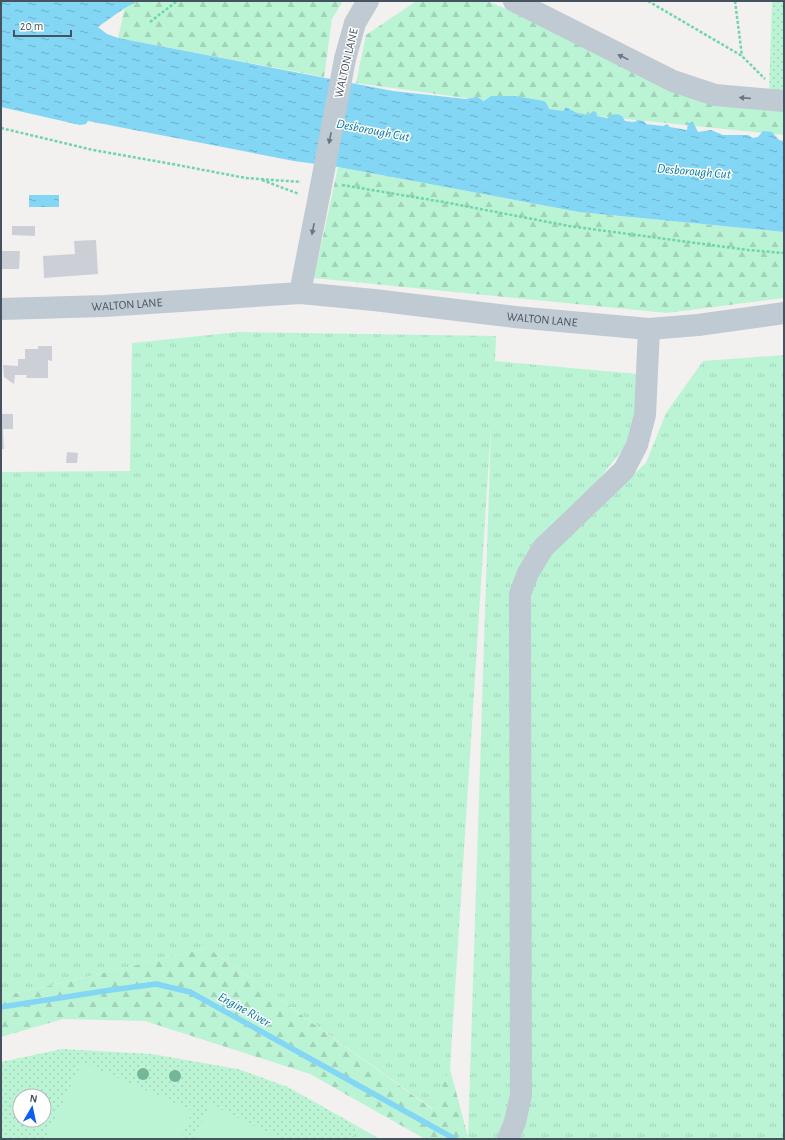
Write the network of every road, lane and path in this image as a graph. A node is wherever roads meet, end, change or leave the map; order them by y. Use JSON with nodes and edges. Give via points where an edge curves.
{"nodes":[{"id":1,"x":177,"y":1,"type":"edge"},
{"id":2,"x":368,"y":1,"type":"edge"},
{"id":3,"x":514,"y":1,"type":"edge"},
{"id":4,"x":648,"y":1,"type":"edge"},
{"id":5,"x":735,"y":1,"type":"edge"},
{"id":6,"x":150,"y":22,"type":"dead end"},
{"id":7,"x":784,"y":101,"type":"edge"},
{"id":8,"x":1,"y":128,"type":"edge"},
{"id":9,"x":260,"y":179,"type":"junction"},
{"id":10,"x":341,"y":185,"type":"dead end"},
{"id":11,"x":312,"y":187,"type":"junction"},
{"id":12,"x":292,"y":192,"type":"dead end"},
{"id":13,"x":784,"y":253,"type":"edge"},
{"id":14,"x":300,"y":293,"type":"junction"},
{"id":15,"x":1,"y":309,"type":"edge"},
{"id":16,"x":784,"y":313,"type":"edge"},
{"id":17,"x":649,"y":329,"type":"junction"},
{"id":18,"x":508,"y":1139,"type":"edge"}],
"edges":[{"from":1,"to":6,"type":"path"},
{"from":2,"to":11,"type":"street","name":"WALTON LANE","one_way":true,"bridge":true,"via":[[355,23]]},
{"from":7,"to":3,"type":"street","one_way":true,"via":[[715,95],[673,81]]},
{"from":4,"to":5,"type":"path","via":[[742,56]]},
{"from":8,"to":9,"type":"path","via":[[93,150]]},
{"from":9,"to":11,"type":"path"},
{"from":9,"to":12,"type":"path"},
{"from":10,"to":13,"type":"path","via":[[569,226]]},
{"from":11,"to":14,"type":"street","name":"WALTON LANE","one_way":true},
{"from":14,"to":15,"type":"street","name":"WALTON LANE","via":[[105,306]]},
{"from":14,"to":17,"type":"street","name":"WALTON LANE","via":[[522,318]]},
{"from":16,"to":17,"type":"street","name":"WALTON LANE"},
{"from":17,"to":18,"type":"street","via":[[645,415],[638,445],[624,470],[543,548],[528,573],[520,594],[521,1095]]}]}
